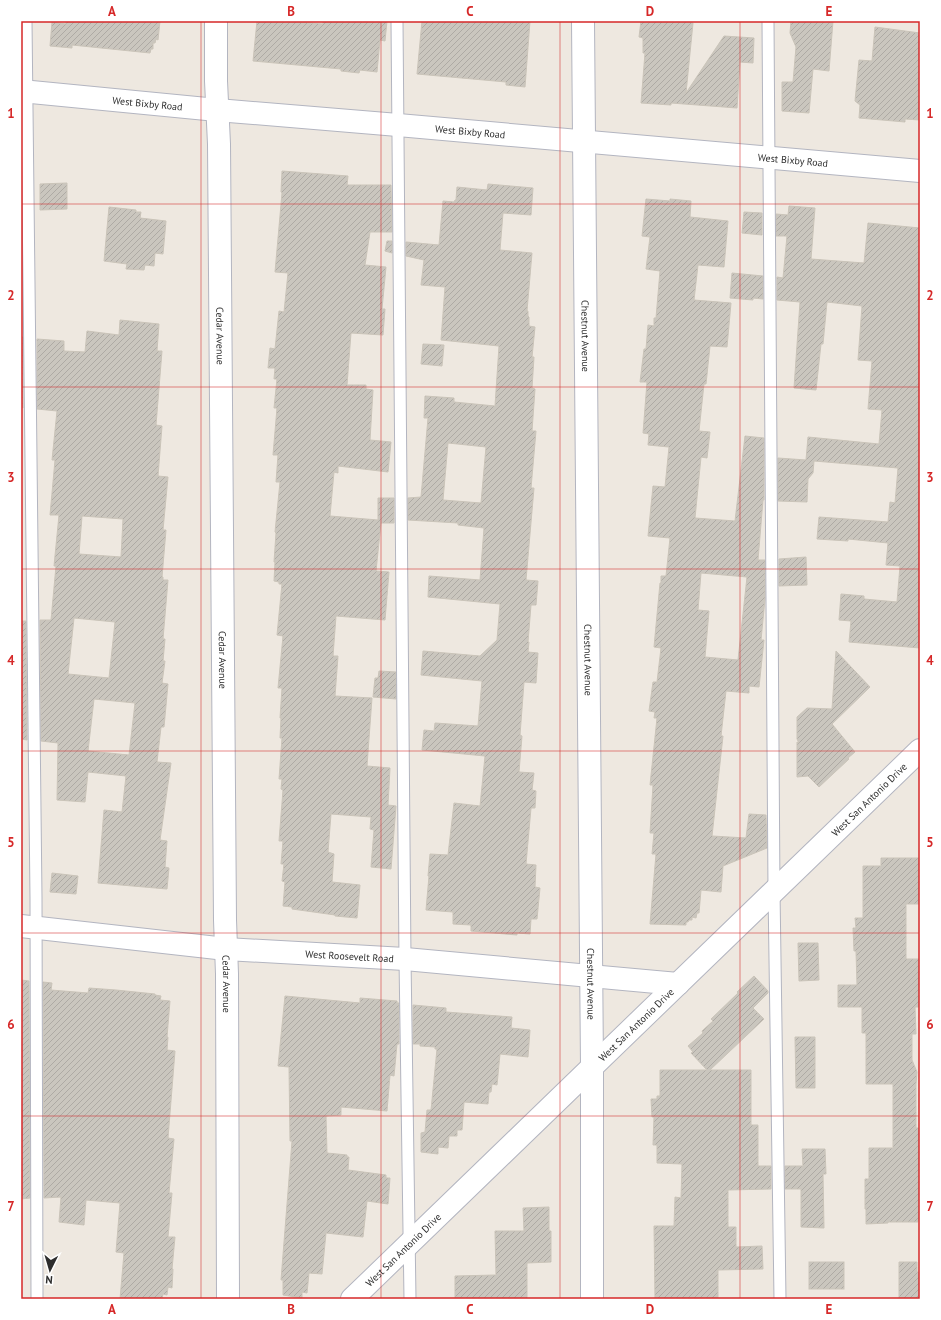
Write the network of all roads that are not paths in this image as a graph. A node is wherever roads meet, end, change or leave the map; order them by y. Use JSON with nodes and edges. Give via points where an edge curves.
{"nodes":[{"id":1,"x":26,"y":21,"type":"edge"},
{"id":2,"x":216,"y":21,"type":"edge"},
{"id":3,"x":397,"y":21,"type":"edge"},
{"id":4,"x":583,"y":21,"type":"edge"},
{"id":5,"x":768,"y":21,"type":"edge"},
{"id":6,"x":24,"y":92,"type":"edge"},
{"id":7,"x":217,"y":110,"type":"junction"},
{"id":8,"x":398,"y":125,"type":"junction"},
{"id":9,"x":584,"y":141,"type":"junction"},
{"id":10,"x":770,"y":158,"type":"junction"},
{"id":11,"x":920,"y":171,"type":"edge"},
{"id":12,"x":920,"y":750,"type":"edge"},
{"id":13,"x":774,"y":891,"type":"junction"},
{"id":14,"x":28,"y":926,"type":"edge"},
{"id":15,"x":226,"y":949,"type":"junction"},
{"id":16,"x":405,"y":959,"type":"junction"},
{"id":17,"x":591,"y":976,"type":"junction"},
{"id":18,"x":678,"y":984,"type":"junction"},
{"id":19,"x":592,"y":1067,"type":"junction"},
{"id":20,"x":410,"y":1244,"type":"junction"},
{"id":21,"x":37,"y":1299,"type":"edge"},
{"id":22,"x":228,"y":1299,"type":"edge"},
{"id":23,"x":352,"y":1299,"type":"edge"},
{"id":24,"x":410,"y":1299,"type":"edge"},
{"id":25,"x":592,"y":1299,"type":"edge"},
{"id":26,"x":780,"y":1299,"type":"edge"}],
"edges":[{"from":1,"to":6,"type":"lane"},
{"from":2,"to":7,"type":"street","name":"Cedar Avenue"},
{"from":3,"to":8,"type":"lane"},
{"from":4,"to":9,"type":"street","name":"Chestnut Avenue"},
{"from":5,"to":10,"type":"lane"},
{"from":6,"to":7,"type":"street","name":"West Bixby Road"},
{"from":6,"to":14,"type":"lane"},
{"from":7,"to":8,"type":"street","name":"West Bixby Road"},
{"from":7,"to":15,"type":"street","name":"Cedar Avenue"},
{"from":8,"to":9,"type":"street","name":"West Bixby Road"},
{"from":8,"to":16,"type":"lane"},
{"from":9,"to":10,"type":"street","name":"West Bixby Road"},
{"from":9,"to":17,"type":"street","name":"Chestnut Avenue"},
{"from":10,"to":11,"type":"street","name":"West Bixby Road"},
{"from":10,"to":13,"type":"lane"},
{"from":12,"to":13,"type":"street","name":"West San Antonio Drive"},
{"from":13,"to":18,"type":"street","name":"West San Antonio Drive"},
{"from":13,"to":26,"type":"lane"},
{"from":14,"to":15,"type":"street","name":"West Roosevelt Road"},
{"from":14,"to":21,"type":"lane"},
{"from":15,"to":16,"type":"street","name":"West Roosevelt Road"},
{"from":15,"to":22,"type":"street","name":"Cedar Avenue"},
{"from":16,"to":17,"type":"street","name":"West Roosevelt Road"},
{"from":16,"to":20,"type":"lane"},
{"from":17,"to":18,"type":"street","name":"West Roosevelt Road"},
{"from":17,"to":19,"type":"street","name":"Chestnut Avenue"},
{"from":18,"to":19,"type":"street","name":"West San Antonio Drive"},
{"from":19,"to":20,"type":"street","name":"West San Antonio Drive"},
{"from":19,"to":25,"type":"street","name":"Chestnut Avenue"},
{"from":20,"to":23,"type":"street","name":"West San Antonio Drive"},
{"from":20,"to":24,"type":"lane"}]}
